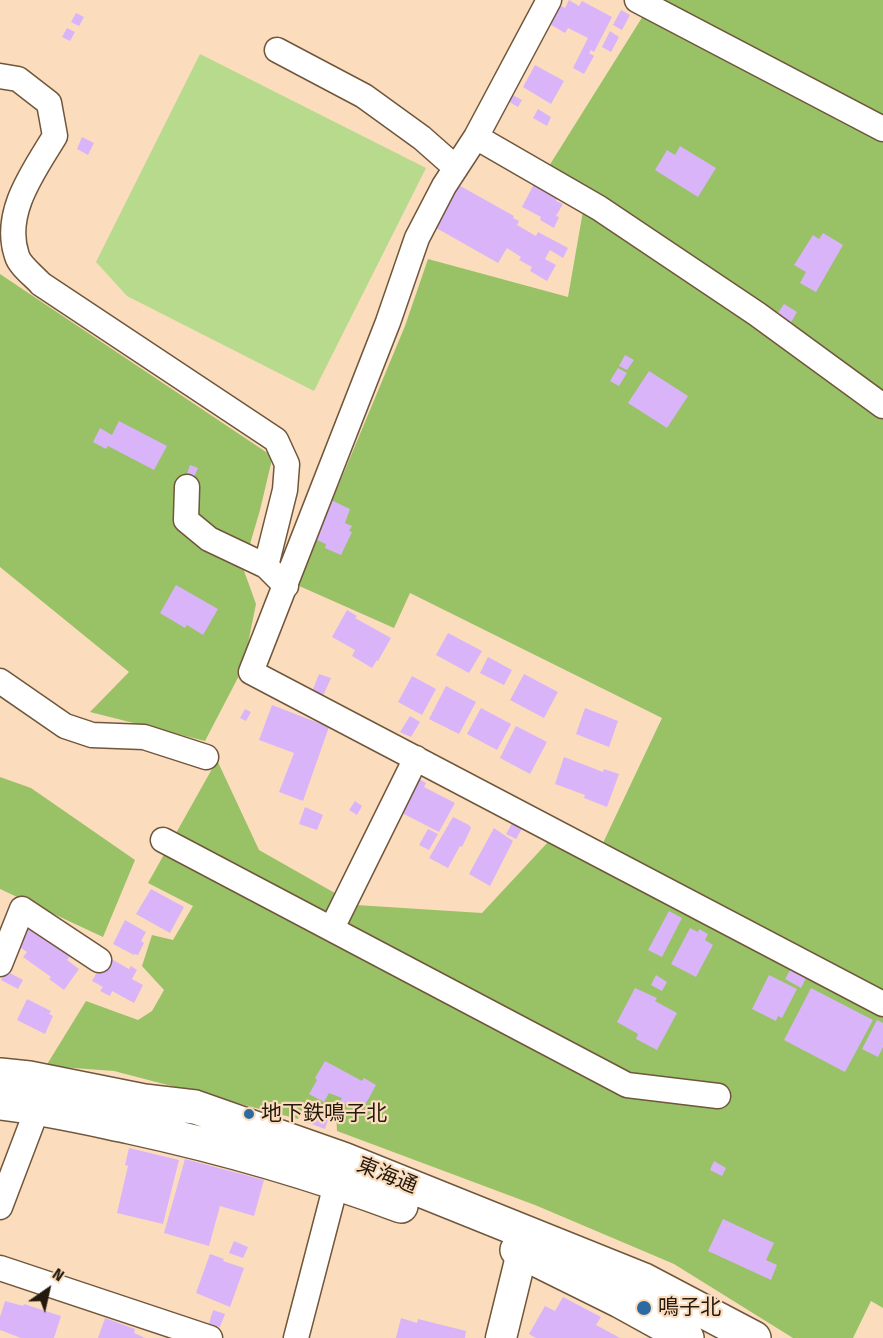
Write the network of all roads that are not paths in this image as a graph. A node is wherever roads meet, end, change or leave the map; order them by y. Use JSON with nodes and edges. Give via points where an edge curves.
{"nodes":[{"id":1,"x":549,"y":0,"type":"edge"},
{"id":2,"x":637,"y":0,"type":"edge"},
{"id":3,"x":277,"y":50,"type":"dead end"},
{"id":4,"x":0,"y":76,"type":"edge"},
{"id":5,"x":883,"y":129,"type":"edge"},
{"id":6,"x":476,"y":137,"type":"junction"},
{"id":7,"x":456,"y":168,"type":"junction"},
{"id":8,"x":883,"y":406,"type":"edge"},
{"id":9,"x":187,"y":487,"type":"dead end"},
{"id":10,"x":266,"y":566,"type":"junction"},
{"id":11,"x":286,"y":586,"type":"junction"},
{"id":12,"x":0,"y":681,"type":"edge"},
{"id":13,"x":206,"y":757,"type":"dead end"},
{"id":14,"x":416,"y":758,"type":"junction"},
{"id":15,"x":163,"y":840,"type":"dead end"},
{"id":16,"x":332,"y":928,"type":"junction"},
{"id":17,"x":99,"y":960,"type":"dead end"},
{"id":18,"x":0,"y":964,"type":"edge"},
{"id":19,"x":883,"y":1004,"type":"edge"},
{"id":20,"x":0,"y":1075,"type":"edge"},
{"id":21,"x":718,"y":1096,"type":"dead end"},
{"id":22,"x":0,"y":1103,"type":"edge"},
{"id":23,"x":38,"y":1107,"type":"junction"},
{"id":24,"x":340,"y":1170,"type":"junction"},
{"id":25,"x":0,"y":1208,"type":"edge"},
{"id":26,"x":525,"y":1242,"type":"junction"},
{"id":27,"x":0,"y":1268,"type":"edge"},
{"id":28,"x":210,"y":1338,"type":"edge"},
{"id":29,"x":296,"y":1338,"type":"edge"},
{"id":30,"x":501,"y":1338,"type":"edge"},
{"id":31,"x":687,"y":1338,"type":"edge"},
{"id":32,"x":754,"y":1338,"type":"edge"}],
"edges":[{"from":1,"to":6,"type":"street"},
{"from":2,"to":5,"type":"street"},
{"from":3,"to":7,"type":"street","via":[[364,96]]},
{"from":4,"to":10,"type":"street","via":[[18,79],[50,103],[55,136],[23,189],[12,228],[17,258],[42,284],[276,440],[287,464],[285,490]]},
{"from":6,"to":7,"type":"street"},
{"from":6,"to":8,"type":"street","via":[[599,208],[757,314]]},
{"from":7,"to":11,"type":"street","via":[[417,238]]},
{"from":9,"to":10,"type":"street","via":[[186,520],[209,539]]},
{"from":10,"to":11,"type":"street"},
{"from":11,"to":14,"type":"street","via":[[251,672]]},
{"from":12,"to":13,"type":"street","via":[[65,726],[92,735],[144,737]]},
{"from":14,"to":16,"type":"street"},
{"from":14,"to":19,"type":"street"},
{"from":15,"to":16,"type":"street"},
{"from":16,"to":21,"type":"street","via":[[627,1085]]},
{"from":17,"to":18,"type":"street","via":[[22,909]]},
{"from":20,"to":24,"type":"main road","name":"東海通","via":[[195,1107]]},
{"from":22,"to":23,"type":"main road","name":"東海通"},
{"from":23,"to":24,"type":"main road","name":"東海通"},
{"from":23,"to":25,"type":"street"},
{"from":24,"to":26,"type":"main road","name":"東海通"},
{"from":24,"to":29,"type":"street"},
{"from":26,"to":30,"type":"street"},
{"from":26,"to":31,"type":"main road","name":"東海通"},
{"from":26,"to":32,"type":"main road","name":"東海通","via":[[644,1280]]},
{"from":27,"to":28,"type":"street"}]}
